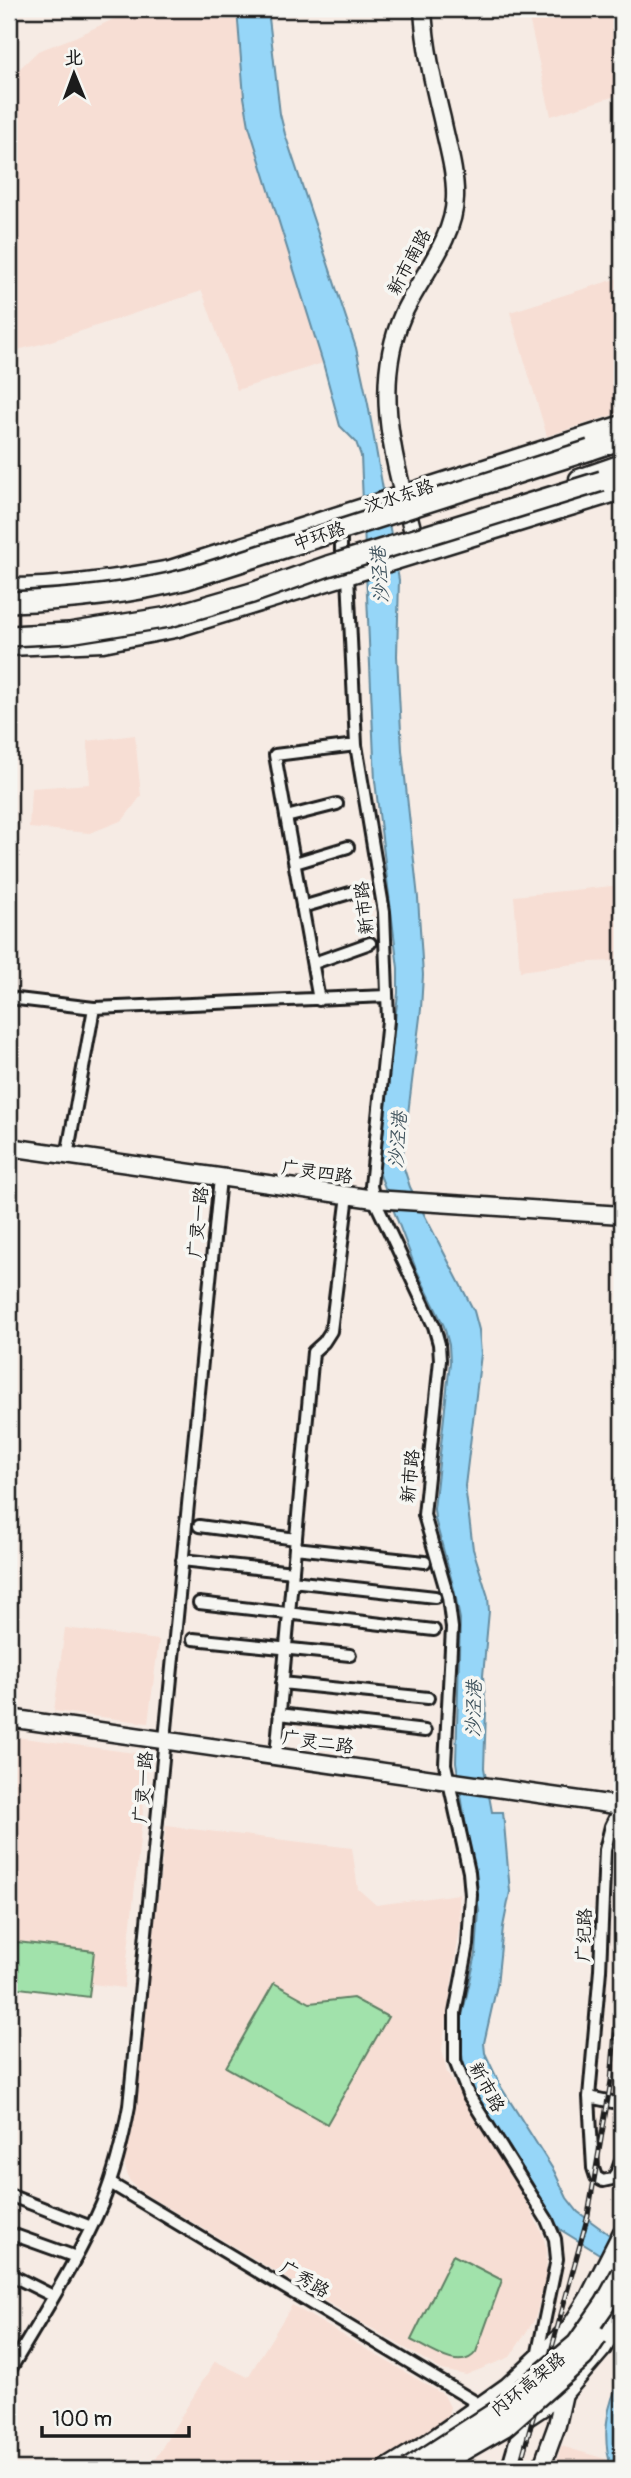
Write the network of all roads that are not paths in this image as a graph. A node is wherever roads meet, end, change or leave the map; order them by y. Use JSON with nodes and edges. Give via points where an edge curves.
{"nodes":[{"id":1,"x":423,"y":9,"type":"edge"},
{"id":2,"x":622,"y":425,"type":"edge"},
{"id":3,"x":622,"y":439,"type":"edge"},
{"id":4,"x":622,"y":448,"type":"edge"},
{"id":5,"x":622,"y":464,"type":"edge"},
{"id":6,"x":464,"y":474,"type":"junction"},
{"id":7,"x":622,"y":475,"type":"edge"},
{"id":8,"x":622,"y":490,"type":"edge"},
{"id":9,"x":508,"y":494,"type":"junction"},
{"id":10,"x":395,"y":497,"type":"junction"},
{"id":11,"x":347,"y":513,"type":"junction"},
{"id":12,"x":411,"y":524,"type":"junction"},
{"id":13,"x":485,"y":534,"type":"junction"},
{"id":14,"x":341,"y":547,"type":"junction"},
{"id":15,"x":410,"y":557,"type":"junction"},
{"id":16,"x":149,"y":573,"type":"junction"},
{"id":17,"x":348,"y":576,"type":"junction"},
{"id":18,"x":9,"y":588,"type":"edge"},
{"id":19,"x":9,"y":602,"type":"edge"},
{"id":20,"x":116,"y":602,"type":"junction"},
{"id":21,"x":9,"y":610,"type":"edge"},
{"id":22,"x":157,"y":611,"type":"junction"},
{"id":23,"x":9,"y":628,"type":"edge"},
{"id":24,"x":9,"y":636,"type":"edge"},
{"id":25,"x":129,"y":637,"type":"junction"},
{"id":26,"x":9,"y":646,"type":"edge"},
{"id":27,"x":356,"y":744,"type":"junction"},
{"id":28,"x":337,"y":804,"type":"dead end"},
{"id":29,"x":286,"y":817,"type":"junction"},
{"id":30,"x":348,"y":847,"type":"dead end"},
{"id":31,"x":295,"y":863,"type":"junction"},
{"id":32,"x":357,"y":891,"type":"dead end"},
{"id":33,"x":302,"y":907,"type":"junction"},
{"id":34,"x":370,"y":943,"type":"dead end"},
{"id":35,"x":314,"y":963,"type":"junction"},
{"id":36,"x":387,"y":996,"type":"junction"},
{"id":37,"x":9,"y":998,"type":"edge"},
{"id":38,"x":319,"y":1000,"type":"junction"},
{"id":39,"x":94,"y":1008,"type":"junction"},
{"id":40,"x":9,"y":1147,"type":"edge"},
{"id":41,"x":67,"y":1156,"type":"junction"},
{"id":42,"x":220,"y":1178,"type":"junction"},
{"id":43,"x":348,"y":1195,"type":"junction"},
{"id":44,"x":379,"y":1200,"type":"junction"},
{"id":45,"x":622,"y":1215,"type":"edge"},
{"id":46,"x":199,"y":1527,"type":"dead end"},
{"id":47,"x":295,"y":1543,"type":"junction"},
{"id":48,"x":183,"y":1560,"type":"junction"},
{"id":49,"x":425,"y":1562,"type":"dead end"},
{"id":50,"x":292,"y":1577,"type":"junction"},
{"id":51,"x":435,"y":1597,"type":"dead end"},
{"id":52,"x":199,"y":1603,"type":"dead end"},
{"id":53,"x":289,"y":1615,"type":"junction"},
{"id":54,"x":434,"y":1630,"type":"dead end"},
{"id":55,"x":192,"y":1639,"type":"dead end"},
{"id":56,"x":285,"y":1649,"type":"junction"},
{"id":57,"x":350,"y":1654,"type":"dead end"},
{"id":58,"x":282,"y":1683,"type":"junction"},
{"id":59,"x":428,"y":1698,"type":"dead end"},
{"id":60,"x":279,"y":1714,"type":"junction"},
{"id":61,"x":9,"y":1718,"type":"edge"},
{"id":62,"x":425,"y":1731,"type":"dead end"},
{"id":63,"x":165,"y":1740,"type":"junction"},
{"id":64,"x":275,"y":1755,"type":"junction"},
{"id":65,"x":622,"y":1777,"type":"edge"},
{"id":66,"x":453,"y":1781,"type":"junction"},
{"id":67,"x":622,"y":1806,"type":"edge"},
{"id":68,"x":589,"y":2097,"type":"junction"},
{"id":69,"x":622,"y":2104,"type":"edge"},
{"id":70,"x":622,"y":2158,"type":"edge"},
{"id":71,"x":110,"y":2183,"type":"junction"},
{"id":72,"x":9,"y":2195,"type":"edge"},
{"id":73,"x":91,"y":2227,"type":"junction"},
{"id":74,"x":9,"y":2232,"type":"edge"},
{"id":75,"x":622,"y":2234,"type":"edge"},
{"id":76,"x":76,"y":2256,"type":"junction"},
{"id":77,"x":9,"y":2273,"type":"edge"},
{"id":78,"x":622,"y":2273,"type":"edge"},
{"id":79,"x":53,"y":2296,"type":"junction"},
{"id":80,"x":622,"y":2298,"type":"edge"},
{"id":81,"x":582,"y":2311,"type":"junction"},
{"id":82,"x":622,"y":2315,"type":"edge"},
{"id":83,"x":570,"y":2329,"type":"junction"},
{"id":84,"x":537,"y":2360,"type":"junction"},
{"id":85,"x":9,"y":2372,"type":"edge"},
{"id":86,"x":560,"y":2395,"type":"junction"},
{"id":87,"x":482,"y":2406,"type":"junction"},
{"id":88,"x":526,"y":2417,"type":"junction"},
{"id":89,"x":387,"y":2469,"type":"edge"},
{"id":90,"x":408,"y":2469,"type":"edge"},
{"id":91,"x":430,"y":2469,"type":"edge"},
{"id":92,"x":443,"y":2469,"type":"edge"},
{"id":93,"x":510,"y":2469,"type":"edge"},
{"id":94,"x":534,"y":2469,"type":"edge"},
{"id":95,"x":541,"y":2469,"type":"edge"}],
"edges":[{"from":1,"to":10,"type":"street","name":"新市南路","via":[[455,197],[448,231],[403,313],[390,355],[387,416]]},
{"from":2,"to":6,"type":"main road","name":"汶水东路"},
{"from":3,"to":19,"type":"highway","name":"中环路","bridge":true,"via":[[187,579],[105,596]]},
{"from":4,"to":9,"type":"main road","name":"汶水东路"},
{"from":5,"to":9,"type":"main road","name":"汶水东路"},
{"from":6,"to":9,"type":"main road"},
{"from":6,"to":10,"type":"main road","name":"汶水东路"},
{"from":7,"to":24,"type":"highway","name":"中环路","bridge":true,"via":[[179,614],[69,633]]},
{"from":8,"to":13,"type":"main road"},
{"from":9,"to":12,"type":"main road","name":"汶水东路"},
{"from":9,"to":13,"type":"main road"},
{"from":10,"to":11,"type":"main road","name":"汶水东路"},
{"from":10,"to":12,"type":"street","name":"新市南路"},
{"from":11,"to":14,"type":"street","name":"新市路"},
{"from":11,"to":16,"type":"main road","name":"汶水东路"},
{"from":12,"to":14,"type":"main road","name":"汶水东路"},
{"from":12,"to":15,"type":"street","name":"新市南路"},
{"from":13,"to":15,"type":"main road"},
{"from":14,"to":17,"type":"street","name":"新市路"},
{"from":14,"to":20,"type":"main road","name":"汶水东路"},
{"from":14,"to":22,"type":"main road","name":"汶水东路","via":[[228,592]]},
{"from":15,"to":17,"type":"main road"},
{"from":16,"to":18,"type":"main road","name":"汶水东路","via":[[104,582]]},
{"from":16,"to":20,"type":"main road"},
{"from":17,"to":25,"type":"main road","via":[[175,628]]},
{"from":17,"to":27,"type":"street","name":"新市路"},
{"from":20,"to":21,"type":"main road","name":"汶水东路"},
{"from":22,"to":23,"type":"main road","name":"汶水东路","via":[[91,623]]},
{"from":22,"to":25,"type":"main road"},
{"from":25,"to":26,"type":"main road"},
{"from":27,"to":29,"type":"street","via":[[275,755]]},
{"from":27,"to":36,"type":"street","name":"新市路","via":[[384,912]]},
{"from":28,"to":29,"type":"street"},
{"from":29,"to":31,"type":"street"},
{"from":30,"to":31,"type":"street"},
{"from":31,"to":33,"type":"street"},
{"from":32,"to":33,"type":"street"},
{"from":33,"to":35,"type":"street"},
{"from":34,"to":35,"type":"street"},
{"from":35,"to":38,"type":"street"},
{"from":36,"to":38,"type":"street"},
{"from":36,"to":44,"type":"street","name":"新市路","via":[[370,1178]]},
{"from":37,"to":39,"type":"street"},
{"from":38,"to":39,"type":"street"},
{"from":39,"to":41,"type":"street"},
{"from":40,"to":41,"type":"street","name":"广灵四路"},
{"from":41,"to":42,"type":"street","name":"广灵四路"},
{"from":42,"to":43,"type":"street","name":"广灵四路"},
{"from":42,"to":48,"type":"street","name":"广灵一路"},
{"from":43,"to":44,"type":"street","name":"广灵四路"},
{"from":43,"to":47,"type":"street","via":[[331,1331],[313,1352]]},
{"from":44,"to":45,"type":"street","name":"广灵四路"},
{"from":44,"to":66,"type":"street","name":"新市路","via":[[439,1344],[424,1514],[448,1597],[452,1628],[445,1756]]},
{"from":46,"to":47,"type":"street"},
{"from":47,"to":49,"type":"street"},
{"from":47,"to":50,"type":"street"},
{"from":48,"to":50,"type":"street"},
{"from":48,"to":63,"type":"street","name":"广灵一路"},
{"from":50,"to":51,"type":"street"},
{"from":50,"to":53,"type":"street"},
{"from":52,"to":53,"type":"street"},
{"from":53,"to":54,"type":"street"},
{"from":53,"to":56,"type":"street"},
{"from":55,"to":56,"type":"street"},
{"from":56,"to":57,"type":"street"},
{"from":56,"to":58,"type":"street"},
{"from":58,"to":59,"type":"street"},
{"from":58,"to":60,"type":"street"},
{"from":60,"to":62,"type":"street"},
{"from":60,"to":64,"type":"street"},
{"from":61,"to":63,"type":"street","name":"广灵二路"},
{"from":63,"to":64,"type":"street","name":"广灵二路"},
{"from":63,"to":71,"type":"street","name":"广灵一路","via":[[130,2101]]},
{"from":64,"to":66,"type":"street","name":"广灵二路"},
{"from":65,"to":67,"type":"street","name":"广纪路"},
{"from":66,"to":67,"type":"street","name":"广灵二路"},
{"from":66,"to":84,"type":"street","name":"新市路","via":[[471,1895],[468,1945],[453,2031],[455,2061],[468,2094],[547,2220],[557,2248]]},
{"from":67,"to":68,"type":"street","name":"广纪路","via":[[605,1850]]},
{"from":68,"to":69,"type":"street"},
{"from":68,"to":70,"type":"street","name":"广纪路","via":[[596,2177],[612,2179]]},
{"from":71,"to":73,"type":"street","name":"广灵一路"},
{"from":71,"to":87,"type":"street","name":"广秀路"},
{"from":72,"to":73,"type":"street"},
{"from":73,"to":76,"type":"street","name":"广灵一路"},
{"from":74,"to":76,"type":"street"},
{"from":75,"to":81,"type":"main road"},
{"from":76,"to":79,"type":"street","name":"广灵一路"},
{"from":77,"to":79,"type":"street"},
{"from":78,"to":90,"type":"highway","name":"内环高架路","bridge":true,"via":[[577,2344],[499,2410]]},
{"from":79,"to":85,"type":"street","name":"广灵一路"},
{"from":80,"to":91,"type":"highway","name":"内环高架路","bridge":true,"via":[[583,2357],[505,2426]]},
{"from":81,"to":83,"type":"main road"},
{"from":81,"to":86,"type":"street"},
{"from":82,"to":86,"type":"main road","via":[[601,2349]]},
{"from":83,"to":84,"type":"main road"},
{"from":83,"to":86,"type":"street"},
{"from":84,"to":87,"type":"main road"},
{"from":84,"to":88,"type":"street"},
{"from":86,"to":88,"type":"main road"},
{"from":86,"to":94,"type":"street"},
{"from":86,"to":95,"type":"street","via":[[557,2425]]},
{"from":87,"to":89,"type":"main road"},
{"from":88,"to":92,"type":"main road"},
{"from":88,"to":93,"type":"street"}]}
